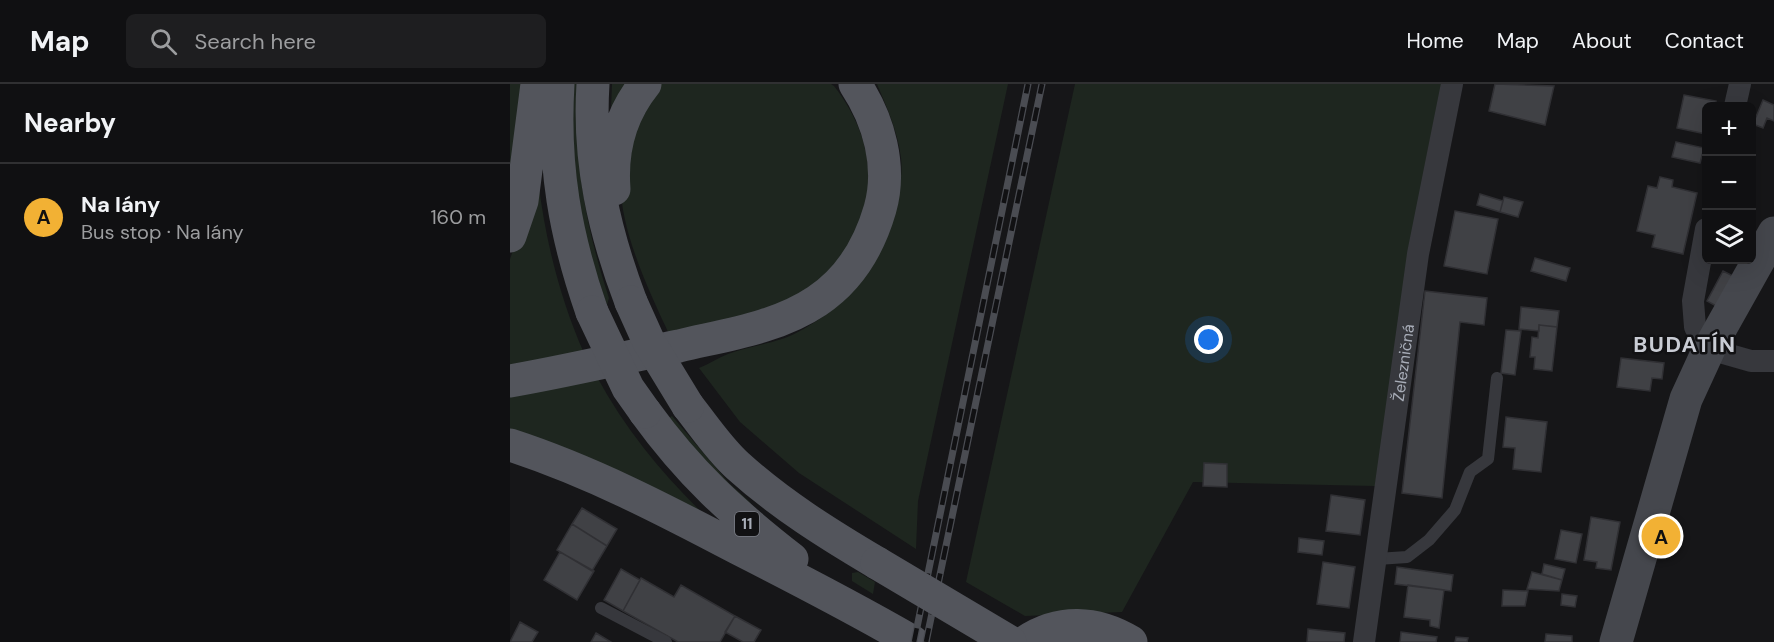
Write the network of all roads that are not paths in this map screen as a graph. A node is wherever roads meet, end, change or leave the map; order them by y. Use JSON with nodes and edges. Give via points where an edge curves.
{"nodes":[{"id":1,"x":537,"y":84,"type":"edge"},
{"id":2,"x":558,"y":84,"type":"edge"},
{"id":3,"x":593,"y":84,"type":"edge"},
{"id":4,"x":645,"y":84,"type":"edge"},
{"id":5,"x":855,"y":84,"type":"edge"},
{"id":6,"x":1452,"y":84,"type":"edge"},
{"id":7,"x":1740,"y":84,"type":"edge"},
{"id":8,"x":1736,"y":102,"type":"edge"},
{"id":9,"x":1774,"y":233,"type":"edge"},
{"id":10,"x":510,"y":236,"type":"edge"},
{"id":11,"x":1702,"y":255,"type":"edge"},
{"id":12,"x":626,"y":288,"type":"junction"},
{"id":13,"x":1708,"y":349,"type":"junction"},
{"id":14,"x":1774,"y":361,"type":"edge"},
{"id":15,"x":1497,"y":378,"type":"dead end"},
{"id":16,"x":510,"y":381,"type":"edge"},
{"id":17,"x":510,"y":445,"type":"edge"},
{"id":18,"x":1377,"y":559,"type":"junction"},
{"id":19,"x":601,"y":608,"type":"dead end"},
{"id":20,"x":868,"y":616,"type":"junction"},
{"id":21,"x":666,"y":642,"type":"edge"},
{"id":22,"x":913,"y":642,"type":"edge"},
{"id":23,"x":1010,"y":642,"type":"edge"},
{"id":24,"x":1025,"y":642,"type":"edge"},
{"id":25,"x":1131,"y":642,"type":"edge"},
{"id":26,"x":1364,"y":642,"type":"edge"},
{"id":27,"x":1616,"y":642,"type":"edge"}],
"edges":[{"from":1,"to":10,"type":"main road","via":[[522,201]]},
{"from":2,"to":20,"type":"main road","number":"11","bridge":true,"via":[[556,122],[568,236],[592,312],[628,388],[675,454],[732,512]]},
{"from":3,"to":12,"type":"main road","number":"11","via":[[591,121],[598,193]]},
{"from":4,"to":12,"type":"main road","via":[[626,114],[614,149],[612,170]]},
{"from":5,"to":16,"type":"main road","via":[[866,101],[882,145],[884,186],[870,239],[839,283],[817,301],[782,319],[739,332]]},
{"from":6,"to":18,"type":"street","name":"Železničná","via":[[1418,254]]},
{"from":7,"to":8,"type":"street"},
{"from":9,"to":13,"type":"street"},
{"from":11,"to":13,"type":"street","via":[[1693,302],[1695,327]]},
{"from":12,"to":23,"type":"main road","number":"11","bridge":true,"via":[[649,342],[688,406],[736,464],[821,530]]},
{"from":13,"to":14,"type":"street","via":[[1751,361]]},
{"from":13,"to":27,"type":"street","via":[[1686,399]]},
{"from":15,"to":18,"type":"lane","via":[[1488,459],[1470,472],[1455,510],[1429,540],[1407,557]]},
{"from":17,"to":20,"type":"main road","via":[[557,460],[627,491]]},
{"from":18,"to":26,"type":"street","name":"Železničná"},
{"from":19,"to":21,"type":"lane"},
{"from":20,"to":22,"type":"main road","number":"11"},
{"from":24,"to":25,"type":"main road","via":[[1040,632],[1077,624],[1115,632]]}]}
